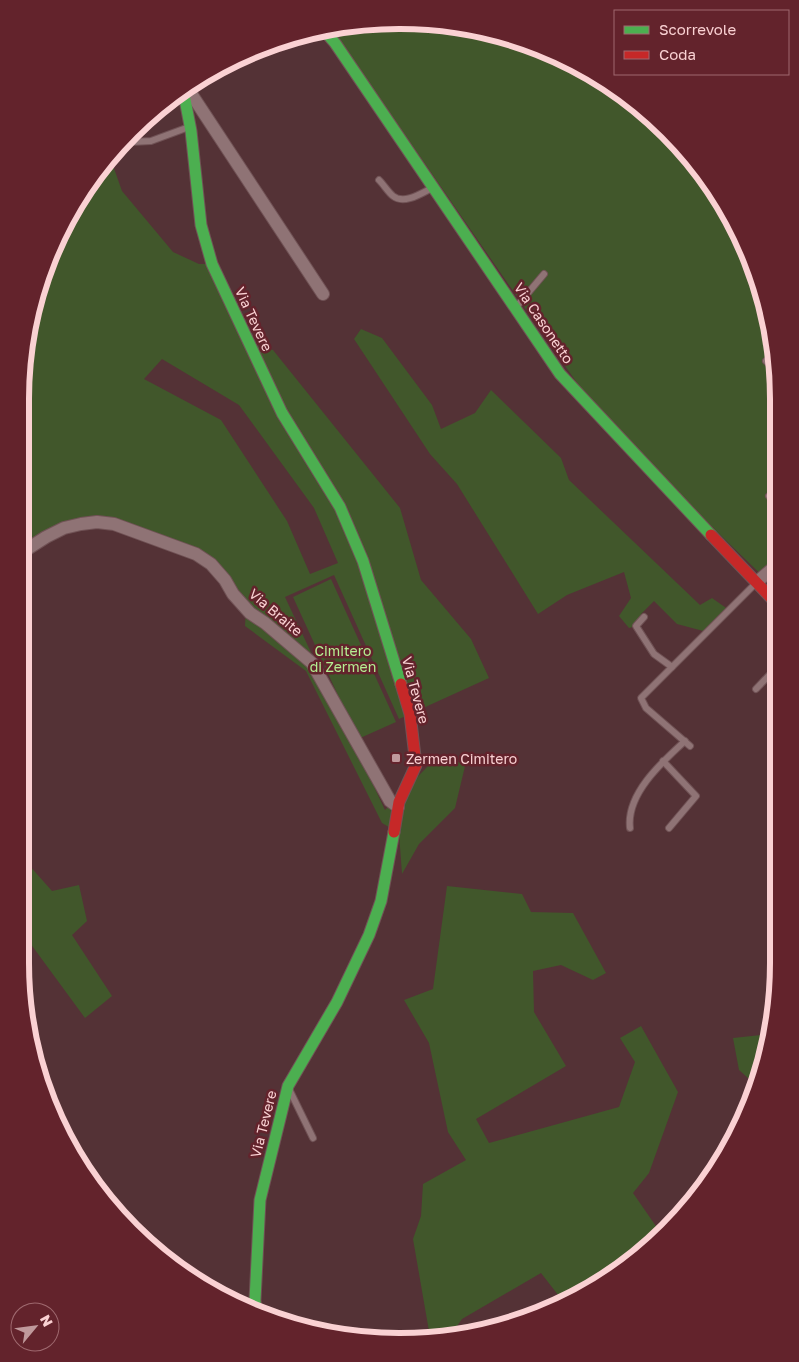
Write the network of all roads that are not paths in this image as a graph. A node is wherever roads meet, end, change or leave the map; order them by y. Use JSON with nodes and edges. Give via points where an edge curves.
{"nodes":[{"id":1,"x":328,"y":36,"type":"edge"},
{"id":2,"x":188,"y":95,"type":"edge"},
{"id":3,"x":185,"y":97,"type":"edge"},
{"id":4,"x":190,"y":126,"type":"junction"},
{"id":5,"x":133,"y":142,"type":"edge"},
{"id":6,"x":380,"y":180,"type":"dead end"},
{"id":7,"x":433,"y":188,"type":"junction"},
{"id":8,"x":544,"y":274,"type":"dead end"},
{"id":9,"x":323,"y":294,"type":"dead end"},
{"id":10,"x":515,"y":308,"type":"junction"},
{"id":11,"x":29,"y":548,"type":"edge"},
{"id":12,"x":770,"y":571,"type":"edge"},
{"id":13,"x":756,"y":582,"type":"junction"},
{"id":14,"x":770,"y":597,"type":"edge"},
{"id":15,"x":644,"y":617,"type":"dead end"},
{"id":16,"x":672,"y":667,"type":"junction"},
{"id":17,"x":770,"y":674,"type":"edge"},
{"id":18,"x":756,"y":688,"type":"dead end"},
{"id":19,"x":684,"y":741,"type":"junction"},
{"id":20,"x":690,"y":746,"type":"dead end"},
{"id":21,"x":663,"y":761,"type":"junction"},
{"id":22,"x":398,"y":807,"type":"junction"},
{"id":23,"x":630,"y":828,"type":"dead end"},
{"id":24,"x":669,"y":828,"type":"dead end"},
{"id":25,"x":288,"y":1086,"type":"junction"},
{"id":26,"x":313,"y":1138,"type":"dead end"},
{"id":27,"x":255,"y":1304,"type":"edge"}],
"edges":[{"from":1,"to":7,"type":"main road","name":"Via Casonetto"},
{"from":2,"to":9,"type":"street"},
{"from":3,"to":4,"type":"main road","name":"Via Tevere"},
{"from":4,"to":5,"type":"lane","via":[[151,141]]},
{"from":4,"to":22,"type":"main road","name":"Via Tevere","via":[[201,225],[212,264],[282,413],[340,507],[363,561],[410,714],[416,765]]},
{"from":6,"to":7,"type":"lane","via":[[394,197],[402,200]]},
{"from":7,"to":10,"type":"main road","name":"Via Casonetto"},
{"from":8,"to":10,"type":"lane"},
{"from":10,"to":13,"type":"main road","name":"Via Casonetto","via":[[560,374]]},
{"from":11,"to":22,"type":"street","name":"Via Braite","via":[[64,528],[97,522],[114,524],[196,554],[211,564],[250,613],[312,663],[390,802]]},
{"from":12,"to":13,"type":"street"},
{"from":13,"to":14,"type":"main road","name":"Via Casonetto"},
{"from":13,"to":16,"type":"lane"},
{"from":15,"to":16,"type":"lane","via":[[636,626],[654,654]]},
{"from":16,"to":19,"type":"lane","via":[[641,698],[646,708]]},
{"from":17,"to":18,"type":"lane"},
{"from":19,"to":20,"type":"lane"},
{"from":19,"to":21,"type":"lane"},
{"from":21,"to":23,"type":"lane","via":[[643,786],[629,817]]},
{"from":21,"to":24,"type":"lane","via":[[696,796]]},
{"from":22,"to":25,"type":"main road","name":"Via Tevere","via":[[381,901],[369,935],[338,1002]]},
{"from":25,"to":26,"type":"lane"},
{"from":25,"to":27,"type":"main road","name":"Via Tevere","via":[[260,1200]]}]}
